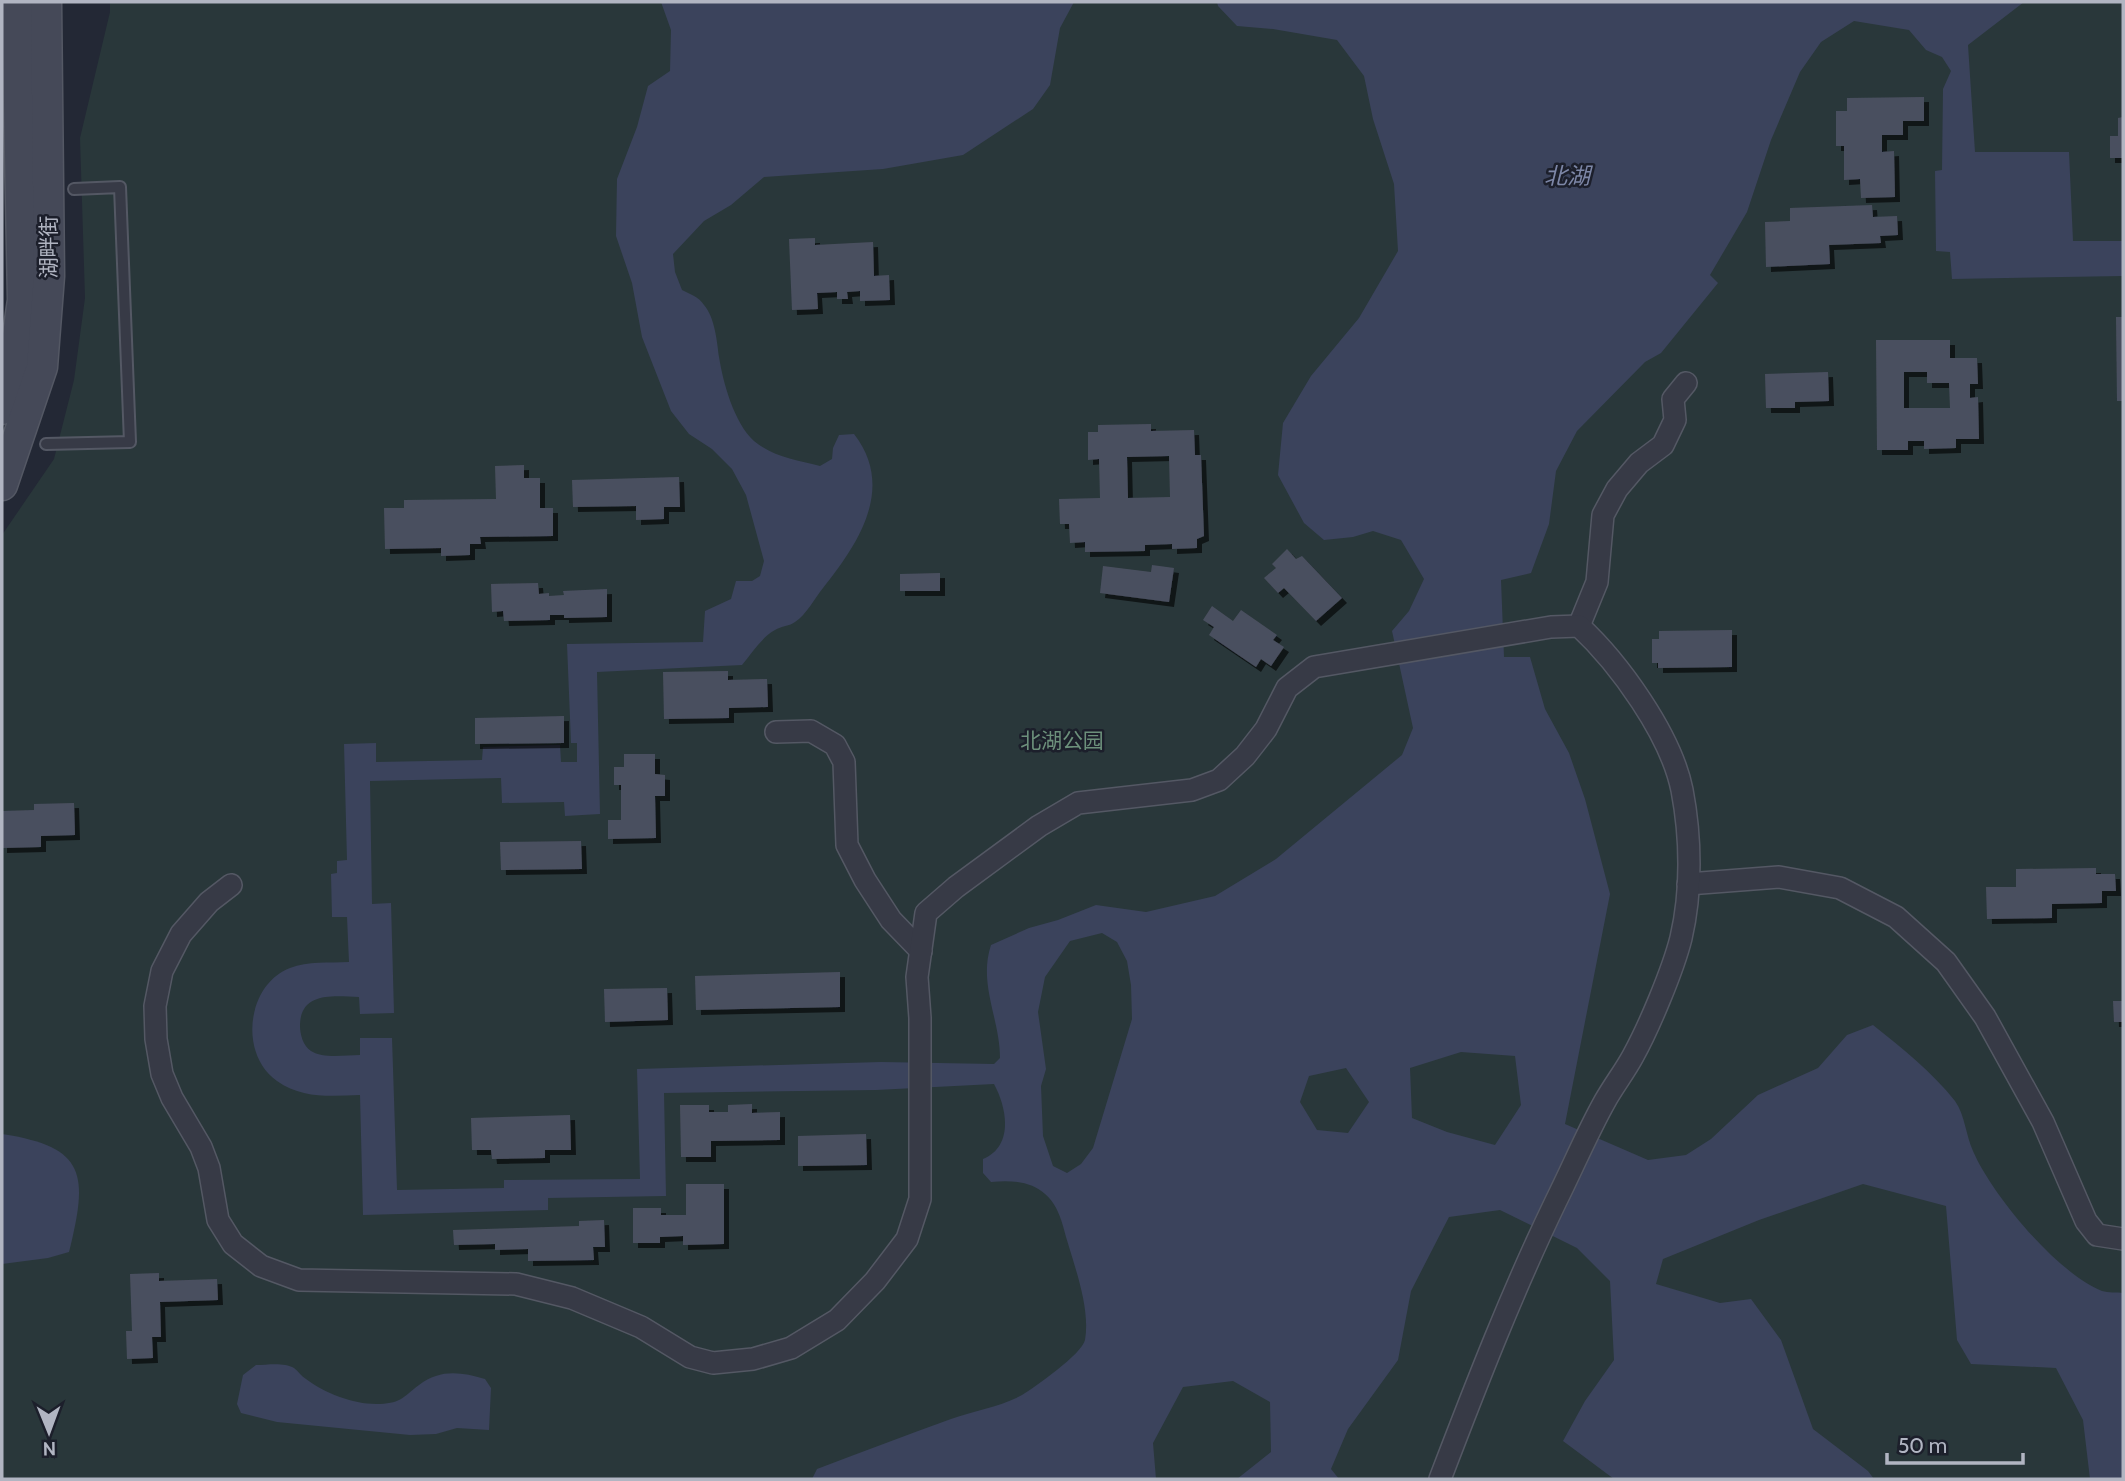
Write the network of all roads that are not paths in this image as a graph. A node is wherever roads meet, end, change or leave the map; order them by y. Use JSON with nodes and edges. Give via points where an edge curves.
{"nodes":[{"id":1,"x":32,"y":7,"type":"edge"},
{"id":2,"x":74,"y":189,"type":"dead end"},
{"id":3,"x":1686,"y":383,"type":"dead end"},
{"id":4,"x":2,"y":409,"type":"edge"},
{"id":5,"x":46,"y":444,"type":"dead end"},
{"id":6,"x":2,"y":485,"type":"edge"},
{"id":7,"x":1579,"y":626,"type":"junction"},
{"id":8,"x":776,"y":732,"type":"dead end"},
{"id":9,"x":1688,"y":884,"type":"junction"},
{"id":10,"x":231,"y":886,"type":"dead end"},
{"id":11,"x":921,"y":951,"type":"junction"},
{"id":12,"x":2123,"y":1239,"type":"edge"},
{"id":13,"x":1440,"y":1479,"type":"edge"}],
"edges":[{"from":1,"to":4,"type":"main road","name":"湖畔街","via":[[23,300],[11,384]]},
{"from":1,"to":6,"type":"main road","name":"湖畔街","via":[[49,276],[42,367]]},
{"from":2,"to":5,"type":"lane","via":[[120,187],[130,442]]},
{"from":3,"to":7,"type":"street","via":[[1673,399],[1675,420],[1662,445],[1617,489],[1603,515],[1597,582]]},
{"from":7,"to":9,"type":"street","via":[[1637,694],[1669,753],[1682,788]]},
{"from":7,"to":11,"type":"street","via":[[1314,667],[1287,688],[1266,729],[1219,780],[1192,790],[1078,803],[1039,826],[926,913]]},
{"from":8,"to":11,"type":"street","via":[[811,731],[835,745],[844,762],[847,845],[891,920]]},
{"from":9,"to":12,"type":"street","via":[[1779,877],[1840,888],[1896,917],[1947,962],[1985,1017],[2043,1122],[2086,1221],[2097,1235]]},
{"from":9,"to":13,"type":"street","via":[[1681,938],[1661,992],[1634,1055],[1605,1100],[1529,1256]]},
{"from":10,"to":11,"type":"street","via":[[209,902],[181,934],[162,971],[155,1006],[162,1074],[201,1147],[218,1220],[233,1244],[261,1266],[299,1280],[516,1284],[561,1295],[641,1327],[690,1357],[713,1363],[753,1359],[791,1348],[837,1320],[875,1281],[906,1239],[920,1199],[917,977]]}]}
